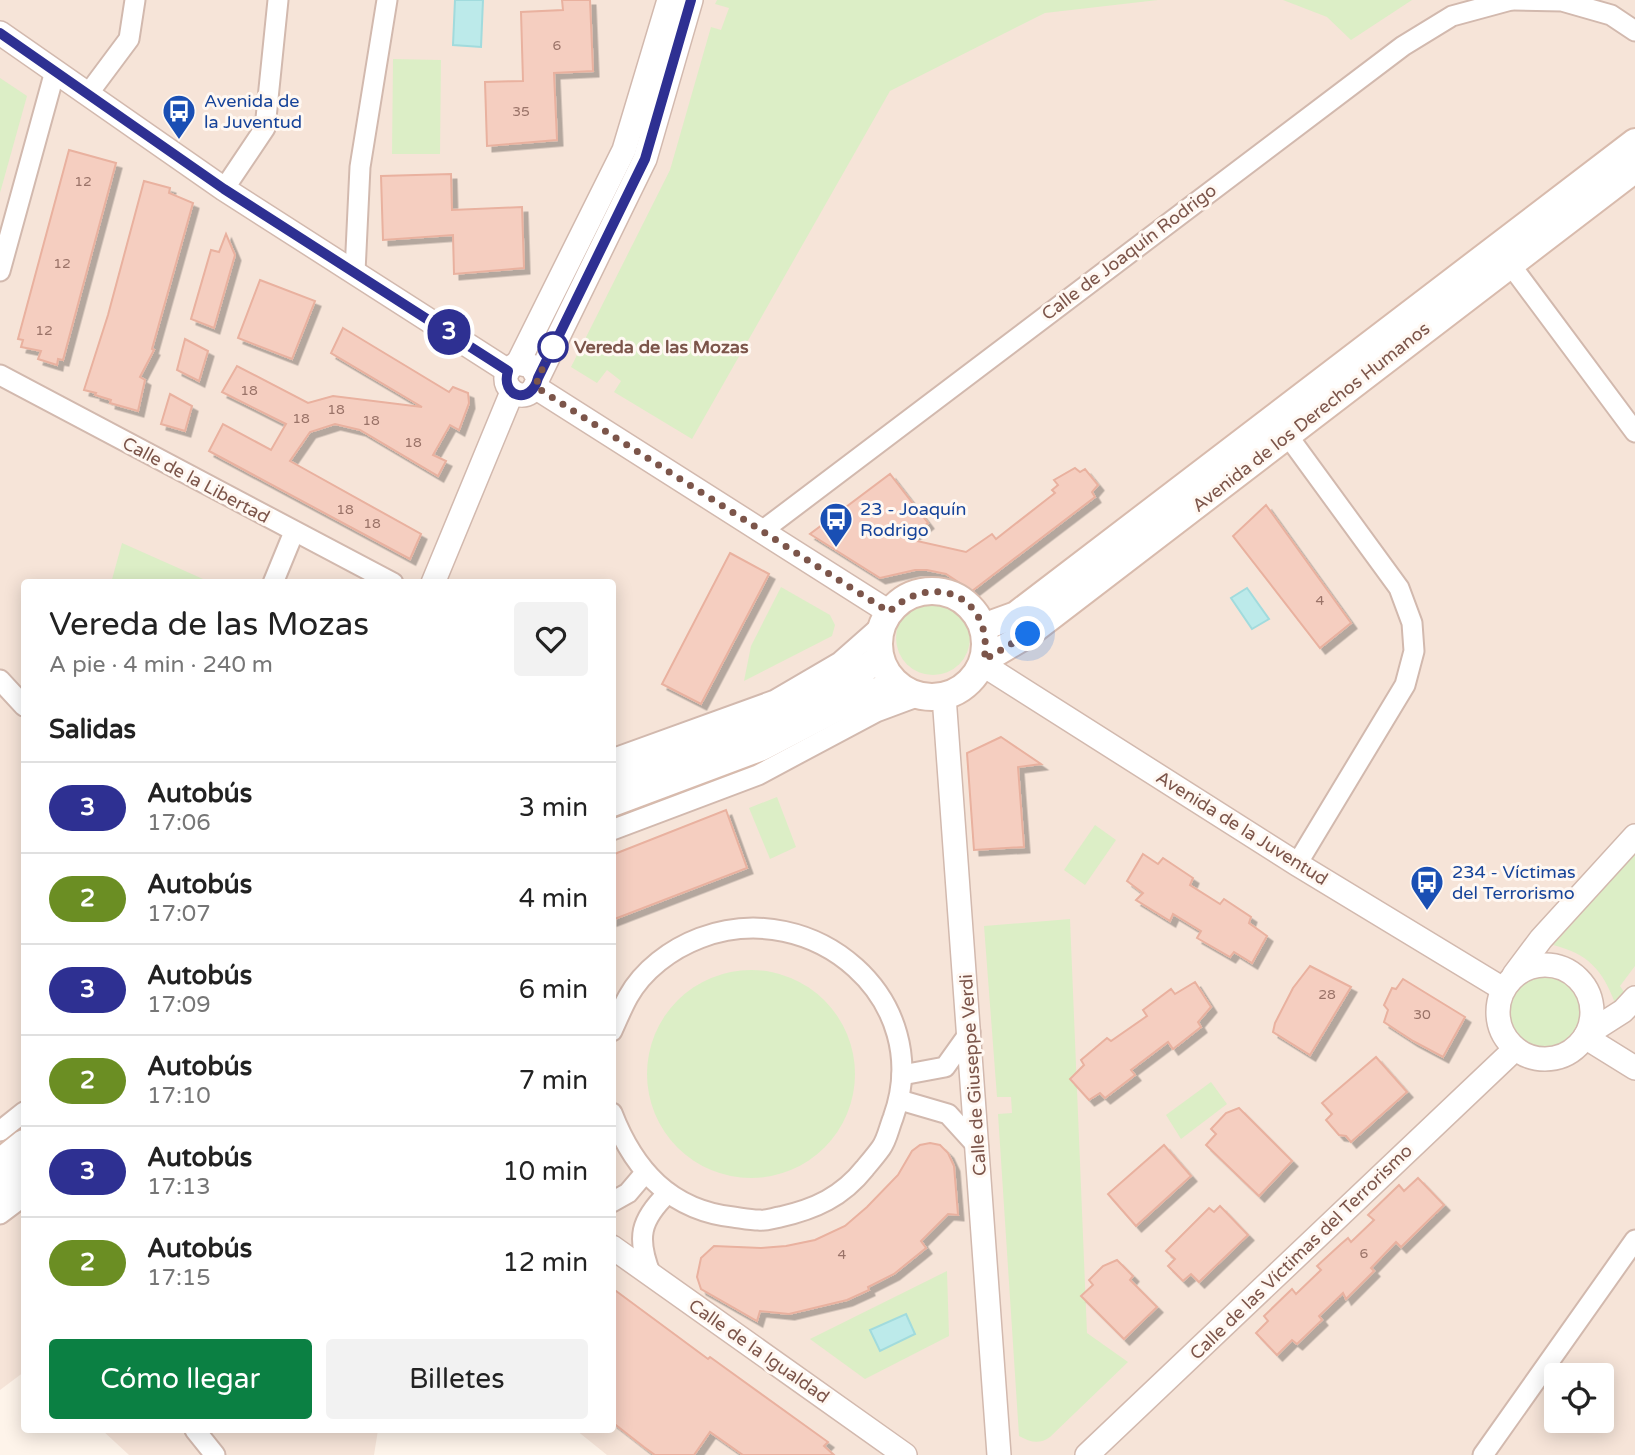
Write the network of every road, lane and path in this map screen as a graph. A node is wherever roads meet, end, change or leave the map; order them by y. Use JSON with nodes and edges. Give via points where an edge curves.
{"nodes":[{"id":1,"x":135,"y":0,"type":"edge"},
{"id":2,"x":278,"y":0,"type":"edge"},
{"id":3,"x":387,"y":0,"type":"edge"},
{"id":4,"x":669,"y":0,"type":"edge"},
{"id":5,"x":691,"y":0,"type":"edge"},
{"id":6,"x":1512,"y":0,"type":"edge"},
{"id":7,"x":1635,"y":31,"type":"edge"},
{"id":8,"x":0,"y":33,"type":"edge"},
{"id":9,"x":55,"y":71,"type":"junction"},
{"id":10,"x":88,"y":94,"type":"junction"},
{"id":11,"x":1635,"y":142,"type":"edge"},
{"id":12,"x":1635,"y":169,"type":"edge"},
{"id":13,"x":224,"y":189,"type":"junction"},
{"id":14,"x":1510,"y":264,"type":"junction"},
{"id":15,"x":0,"y":271,"type":"edge"},
{"id":16,"x":355,"y":272,"type":"junction"},
{"id":17,"x":0,"y":375,"type":"edge"},
{"id":18,"x":512,"y":375,"type":"junction"},
{"id":19,"x":537,"y":382,"type":"junction"},
{"id":20,"x":1635,"y":432,"type":"edge"},
{"id":21,"x":1288,"y":436,"type":"junction"},
{"id":22,"x":762,"y":531,"type":"junction"},
{"id":23,"x":294,"y":532,"type":"junction"},
{"id":24,"x":276,"y":579,"type":"edge"},
{"id":25,"x":385,"y":579,"type":"edge"},
{"id":26,"x":435,"y":579,"type":"edge"},
{"id":27,"x":886,"y":619,"type":"junction"},
{"id":28,"x":983,"y":627,"type":"junction"},
{"id":29,"x":880,"y":657,"type":"junction"},
{"id":30,"x":983,"y":662,"type":"junction"},
{"id":31,"x":0,"y":680,"type":"edge"},
{"id":32,"x":921,"y":693,"type":"junction"},
{"id":33,"x":21,"y":703,"type":"edge"},
{"id":34,"x":616,"y":759,"type":"edge"},
{"id":35,"x":616,"y":779,"type":"edge"},
{"id":36,"x":616,"y":802,"type":"edge"},
{"id":37,"x":616,"y":828,"type":"edge"},
{"id":38,"x":1635,"y":835,"type":"edge"},
{"id":39,"x":1297,"y":864,"type":"junction"},
{"id":40,"x":1507,"y":985,"type":"junction"},
{"id":41,"x":1635,"y":998,"type":"edge"},
{"id":42,"x":616,"y":1022,"type":"edge"},
{"id":43,"x":970,"y":1032,"type":"junction"},
{"id":44,"x":1586,"y":1035,"type":"junction"},
{"id":45,"x":1515,"y":1049,"type":"junction"},
{"id":46,"x":1635,"y":1068,"type":"edge"},
{"id":47,"x":902,"y":1075,"type":"junction"},
{"id":48,"x":900,"y":1100,"type":"junction"},
{"id":49,"x":21,"y":1114,"type":"edge"},
{"id":50,"x":616,"y":1124,"type":"edge"},
{"id":51,"x":0,"y":1130,"type":"edge"},
{"id":52,"x":21,"y":1145,"type":"edge"},
{"id":53,"x":978,"y":1147,"type":"junction"},
{"id":54,"x":0,"y":1162,"type":"edge"},
{"id":55,"x":645,"y":1173,"type":"junction"},
{"id":56,"x":21,"y":1179,"type":"edge"},
{"id":57,"x":668,"y":1193,"type":"junction"},
{"id":58,"x":616,"y":1200,"type":"edge"},
{"id":59,"x":12,"y":1204,"type":"edge"},
{"id":60,"x":1635,"y":1240,"type":"edge"},
{"id":61,"x":616,"y":1250,"type":"edge"},
{"id":62,"x":651,"y":1275,"type":"junction"},
{"id":63,"x":197,"y":1433,"type":"edge"},
{"id":64,"x":215,"y":1455,"type":"edge"},
{"id":65,"x":905,"y":1455,"type":"edge"},
{"id":66,"x":999,"y":1455,"type":"edge"},
{"id":67,"x":1087,"y":1455,"type":"edge"},
{"id":68,"x":1483,"y":1455,"type":"edge"}],
"edges":[{"from":1,"to":10,"type":"street","via":[[129,39]]},
{"from":2,"to":13,"type":"street","via":[[265,128]]},
{"from":3,"to":16,"type":"street","via":[[360,167]]},
{"from":4,"to":18,"type":"street","via":[[624,150]]},
{"from":5,"to":19,"type":"street","via":[[645,159]]},
{"from":6,"to":7,"type":"street","name":"Calle de Joaquín Rodrigo","via":[[1562,1],[1611,15]]},
{"from":6,"to":22,"type":"street","name":"Calle de Joaquín Rodrigo","via":[[1452,16],[1403,46]]},
{"from":8,"to":9,"type":"street"},
{"from":9,"to":10,"type":"street"},
{"from":9,"to":15,"type":"street"},
{"from":10,"to":13,"type":"street"},
{"from":11,"to":28,"type":"main road","name":"Avenida de los Derechos Humanos","via":[[1016,615]]},
{"from":12,"to":14,"type":"main road","name":"Avenida de los Derechos Humanos"},
{"from":13,"to":16,"type":"street"},
{"from":14,"to":20,"type":"street"},
{"from":14,"to":21,"type":"main road","name":"Avenida de los Derechos Humanos"},
{"from":16,"to":18,"type":"street"},
{"from":17,"to":23,"type":"street","name":"Calle de la Libertad"},
{"from":18,"to":19,"type":"street","via":[[531,366]]},
{"from":18,"to":26,"type":"street"},
{"from":19,"to":22,"type":"street"},
{"from":21,"to":30,"type":"main road","name":"Avenida de los Derechos Humanos","via":[[1028,634]]},
{"from":21,"to":39,"type":"street","via":[[1399,588],[1412,623],[1414,650],[1405,685]]},
{"from":22,"to":27,"type":"street"},
{"from":23,"to":24,"type":"street"},
{"from":23,"to":25,"type":"street","name":"Calle de la Libertad"},
{"from":27,"to":28,"type":"main road","via":[[912,594],[941,591],[967,603]]},
{"from":27,"to":29,"type":"main road"},
{"from":27,"to":34,"type":"street","via":[[840,662],[775,700]]},
{"from":28,"to":30,"type":"main road"},
{"from":29,"to":32,"type":"main road","via":[[888,673]]},
{"from":29,"to":35,"type":"main road","via":[[853,678],[752,729]]},
{"from":30,"to":32,"type":"main road","via":[[967,685]]},
{"from":30,"to":39,"type":"street","name":"Avenida de la Juventud"},
{"from":31,"to":33,"type":"street"},
{"from":32,"to":36,"type":"main road","via":[[864,694],[762,747]]},
{"from":32,"to":37,"type":"street","via":[[758,775]]},
{"from":32,"to":43,"type":"street","name":"Calle de Giuseppe Verdi"},
{"from":38,"to":40,"type":"street","via":[[1541,939]]},
{"from":39,"to":40,"type":"street","name":"Avenida de la Juventud"},
{"from":40,"to":44,"type":"street","via":[[1529,968],[1543,965],[1570,973],[1581,982],[1592,1007]]},
{"from":40,"to":45,"type":"street","via":[[1497,1015],[1506,1040]]},
{"from":41,"to":44,"type":"street"},
{"from":42,"to":47,"type":"street","via":[[628,996],[653,967],[684,944],[719,930],[757,926],[795,932],[830,947],[860,971],[883,1001],[897,1037]]},
{"from":43,"to":47,"type":"street","via":[[945,1067]]},
{"from":43,"to":53,"type":"street","name":"Calle de Giuseppe Verdi"},
{"from":44,"to":45,"type":"street","via":[[1561,1057],[1545,1060]]},
{"from":44,"to":46,"type":"street"},
{"from":45,"to":67,"type":"street","name":"Calle de las Víctimas del Terrorismo"},
{"from":47,"to":48,"type":"street"},
{"from":48,"to":53,"type":"street","via":[[948,1114]]},
{"from":48,"to":57,"type":"street","via":[[875,1156],[852,1184],[810,1210],[761,1221],[712,1215]]},
{"from":49,"to":51,"type":"street"},
{"from":50,"to":55,"type":"street"},
{"from":52,"to":54,"type":"main road"},
{"from":53,"to":66,"type":"street","name":"Calle de Giuseppe Verdi"},
{"from":55,"to":57,"type":"street"},
{"from":55,"to":58,"type":"street","via":[[628,1194]]},
{"from":56,"to":59,"type":"main road"},
{"from":57,"to":62,"type":"street","via":[[650,1210],[642,1236]]},
{"from":60,"to":68,"type":"street"},
{"from":61,"to":62,"type":"street","name":"Calle de la Igualdad"},
{"from":62,"to":65,"type":"street","name":"Calle de la Igualdad"},
{"from":63,"to":64,"type":"street"}]}
